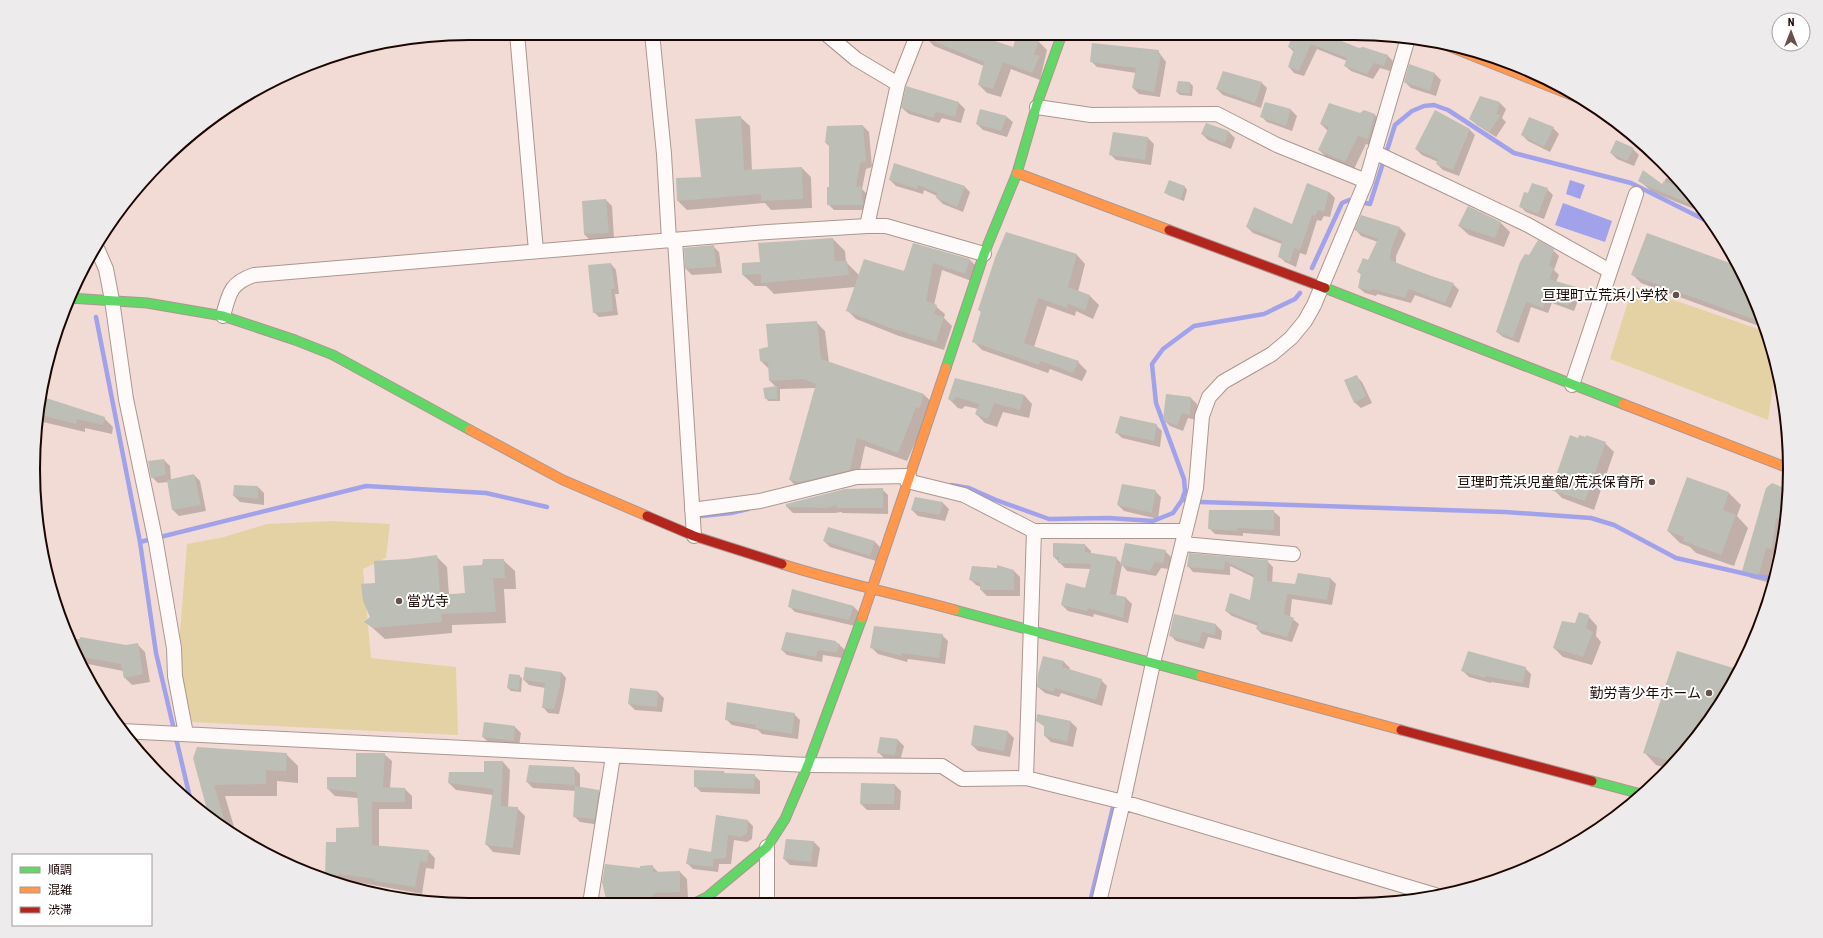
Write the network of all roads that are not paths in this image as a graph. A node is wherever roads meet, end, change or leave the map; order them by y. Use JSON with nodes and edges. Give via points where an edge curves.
{"nodes":[{"id":1,"x":518,"y":40,"type":"edge"},
{"id":2,"x":653,"y":40,"type":"edge"},
{"id":3,"x":833,"y":40,"type":"edge"},
{"id":4,"x":916,"y":40,"type":"edge"},
{"id":5,"x":1060,"y":40,"type":"edge"},
{"id":6,"x":1407,"y":44,"type":"edge"},
{"id":7,"x":1489,"y":62,"type":"edge"},
{"id":8,"x":898,"y":84,"type":"junction"},
{"id":9,"x":1545,"y":85,"type":"edge"},
{"id":10,"x":1036,"y":107,"type":"junction"},
{"id":11,"x":1381,"y":155,"type":"junction"},
{"id":12,"x":1016,"y":173,"type":"junction"},
{"id":13,"x":1366,"y":182,"type":"junction"},
{"id":14,"x":1636,"y":194,"type":"dead end"},
{"id":15,"x":867,"y":226,"type":"junction"},
{"id":16,"x":672,"y":240,"type":"junction"},
{"id":17,"x":536,"y":251,"type":"junction"},
{"id":18,"x":98,"y":252,"type":"edge"},
{"id":19,"x":984,"y":254,"type":"junction"},
{"id":20,"x":1610,"y":271,"type":"junction"},
{"id":21,"x":1321,"y":288,"type":"junction"},
{"id":22,"x":76,"y":298,"type":"edge"},
{"id":23,"x":112,"y":300,"type":"junction"},
{"id":24,"x":223,"y":316,"type":"junction"},
{"id":25,"x":1572,"y":385,"type":"junction"},
{"id":26,"x":1783,"y":466,"type":"edge"},
{"id":27,"x":908,"y":479,"type":"junction"},
{"id":28,"x":698,"y":510,"type":"junction"},
{"id":29,"x":1034,"y":531,"type":"junction"},
{"id":30,"x":694,"y":536,"type":"junction"},
{"id":31,"x":1184,"y":538,"type":"junction"},
{"id":32,"x":1293,"y":554,"type":"dead end"},
{"id":33,"x":872,"y":588,"type":"junction"},
{"id":34,"x":1031,"y":631,"type":"junction"},
{"id":35,"x":1152,"y":663,"type":"junction"},
{"id":36,"x":130,"y":731,"type":"edge"},
{"id":37,"x":178,"y":734,"type":"junction"},
{"id":38,"x":613,"y":756,"type":"junction"},
{"id":39,"x":808,"y":765,"type":"junction"},
{"id":40,"x":1026,"y":778,"type":"junction"},
{"id":41,"x":1636,"y":793,"type":"edge"},
{"id":42,"x":1123,"y":802,"type":"junction"},
{"id":43,"x":767,"y":847,"type":"junction"},
{"id":44,"x":1425,"y":892,"type":"edge"},
{"id":45,"x":591,"y":898,"type":"edge"},
{"id":46,"x":706,"y":898,"type":"edge"},
{"id":47,"x":768,"y":898,"type":"edge"},
{"id":48,"x":1100,"y":898,"type":"edge"}],
"edges":[{"from":1,"to":17,"type":"street"},
{"from":2,"to":16,"type":"street"},
{"from":3,"to":8,"type":"street","via":[[856,59]]},
{"from":4,"to":8,"type":"street"},
{"from":5,"to":10,"type":"street"},
{"from":6,"to":11,"type":"street"},
{"from":7,"to":9,"type":"street"},
{"from":8,"to":15,"type":"street"},
{"from":10,"to":12,"type":"street"},
{"from":10,"to":13,"type":"street","via":[[1091,115],[1217,114],[1276,145]]},
{"from":11,"to":13,"type":"street"},
{"from":11,"to":20,"type":"street","via":[[1528,225]]},
{"from":12,"to":19,"type":"street"},
{"from":12,"to":21,"type":"street"},
{"from":13,"to":21,"type":"street"},
{"from":14,"to":20,"type":"street"},
{"from":15,"to":16,"type":"street"},
{"from":15,"to":19,"type":"street","via":[[886,226]]},
{"from":16,"to":17,"type":"street"},
{"from":16,"to":28,"type":"street"},
{"from":17,"to":24,"type":"street","via":[[254,276],[240,280],[232,288]]},
{"from":18,"to":23,"type":"street","via":[[106,269]]},
{"from":19,"to":27,"type":"street"},
{"from":20,"to":25,"type":"street"},
{"from":21,"to":25,"type":"street","via":[[1423,325]]},
{"from":21,"to":31,"type":"street","via":[[1305,321],[1291,338],[1272,354],[1222,382],[1209,397],[1202,416],[1196,488]]},
{"from":22,"to":23,"type":"street"},
{"from":23,"to":24,"type":"street","via":[[176,307]]},
{"from":23,"to":37,"type":"street","via":[[126,399],[156,543],[174,648]]},
{"from":24,"to":30,"type":"street","via":[[333,355],[514,455],[564,480]]},
{"from":25,"to":26,"type":"street"},
{"from":27,"to":28,"type":"street","via":[[857,477],[760,501]]},
{"from":27,"to":29,"type":"street","via":[[964,495]]},
{"from":27,"to":33,"type":"street"},
{"from":28,"to":30,"type":"street"},
{"from":29,"to":31,"type":"street"},
{"from":29,"to":34,"type":"street"},
{"from":30,"to":33,"type":"street","via":[[822,577]]},
{"from":31,"to":32,"type":"street"},
{"from":31,"to":35,"type":"street"},
{"from":33,"to":34,"type":"street"},
{"from":33,"to":39,"type":"street"},
{"from":34,"to":35,"type":"street"},
{"from":34,"to":40,"type":"street"},
{"from":35,"to":41,"type":"street"},
{"from":35,"to":42,"type":"street"},
{"from":36,"to":37,"type":"street"},
{"from":37,"to":38,"type":"street"},
{"from":38,"to":39,"type":"street"},
{"from":38,"to":45,"type":"street"},
{"from":39,"to":40,"type":"street","via":[[942,766],[962,779]]},
{"from":39,"to":43,"type":"street","via":[[785,818]]},
{"from":40,"to":42,"type":"street"},
{"from":42,"to":44,"type":"street"},
{"from":42,"to":48,"type":"street"},
{"from":43,"to":46,"type":"street"},
{"from":43,"to":47,"type":"street"}]}
